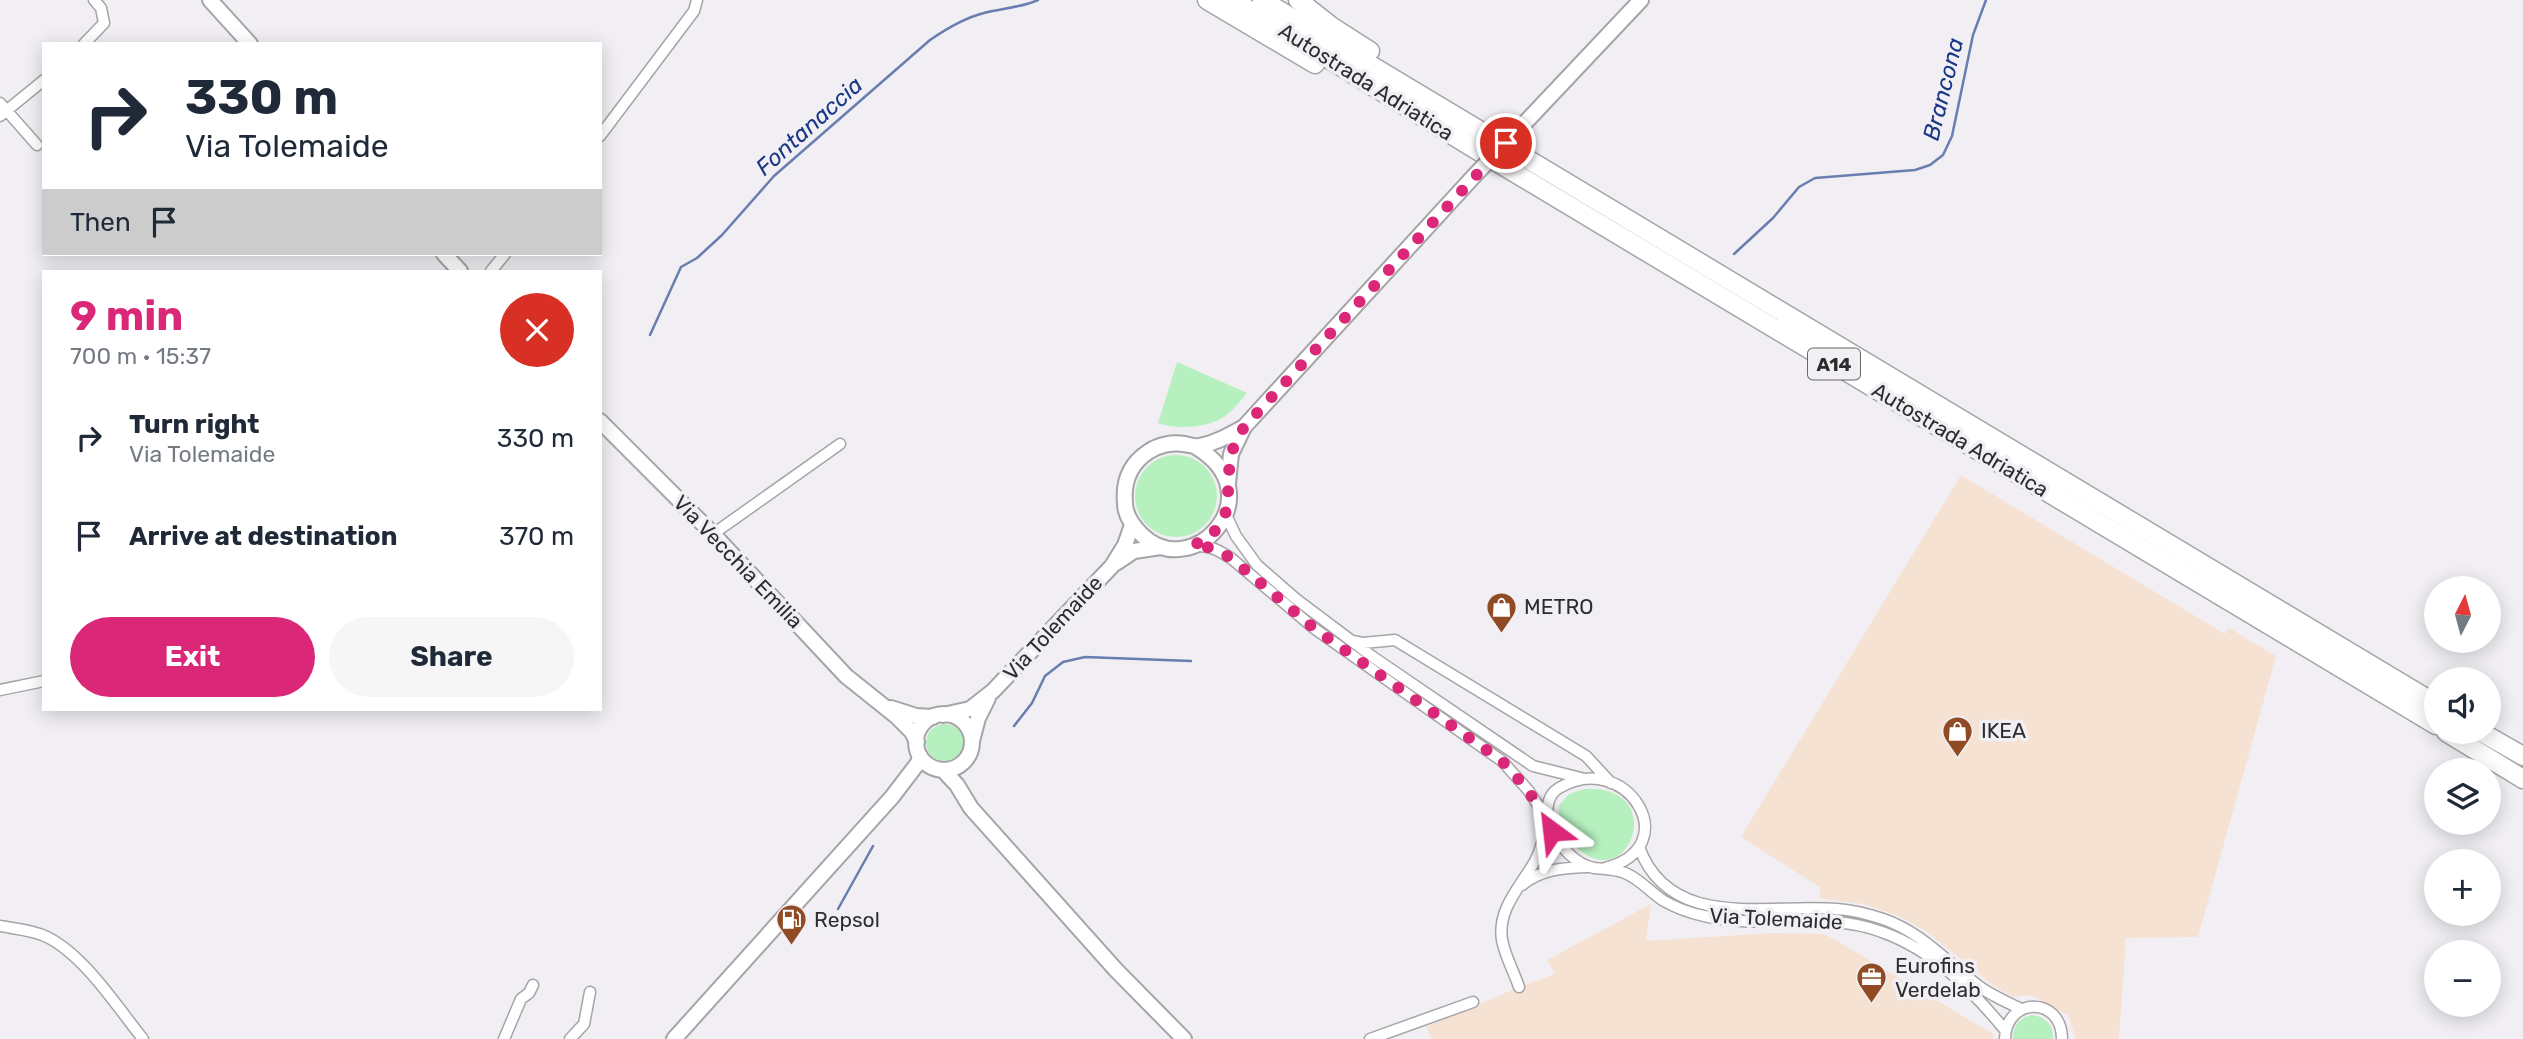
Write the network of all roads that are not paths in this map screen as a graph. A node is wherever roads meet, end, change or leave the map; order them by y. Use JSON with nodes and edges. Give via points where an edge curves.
{"nodes":[{"id":1,"x":94,"y":0,"type":"edge"},
{"id":2,"x":210,"y":0,"type":"edge"},
{"id":3,"x":697,"y":0,"type":"edge"},
{"id":4,"x":1207,"y":0,"type":"edge"},
{"id":5,"x":1233,"y":0,"type":"edge"},
{"id":6,"x":1262,"y":0,"type":"edge"},
{"id":7,"x":1298,"y":0,"type":"edge"},
{"id":8,"x":1641,"y":0,"type":"edge"},
{"id":9,"x":86,"y":42,"type":"edge"},
{"id":10,"x":248,"y":42,"type":"edge"},
{"id":11,"x":42,"y":80,"type":"edge"},
{"id":12,"x":2,"y":110,"type":"edge"},
{"id":13,"x":602,"y":132,"type":"edge"},
{"id":14,"x":37,"y":145,"type":"dead end"},
{"id":15,"x":1475,"y":149,"type":"junction"},
{"id":16,"x":1607,"y":206,"type":"junction"},
{"id":17,"x":446,"y":256,"type":"edge"},
{"id":18,"x":503,"y":256,"type":"edge"},
{"id":19,"x":459,"y":270,"type":"edge"},
{"id":20,"x":492,"y":270,"type":"edge"},
{"id":21,"x":602,"y":423,"type":"edge"},
{"id":22,"x":1244,"y":427,"type":"junction"},
{"id":23,"x":840,"y":444,"type":"dead end"},
{"id":24,"x":1196,"y":447,"type":"junction"},
{"id":25,"x":1228,"y":483,"type":"junction"},
{"id":26,"x":1226,"y":515,"type":"junction"},
{"id":27,"x":1132,"y":525,"type":"junction"},
{"id":28,"x":713,"y":534,"type":"junction"},
{"id":29,"x":1192,"y":546,"type":"junction"},
{"id":30,"x":1161,"y":547,"type":"junction"},
{"id":31,"x":1112,"y":566,"type":"junction"},
{"id":32,"x":1351,"y":641,"type":"junction"},
{"id":33,"x":42,"y":681,"type":"edge"},
{"id":34,"x":0,"y":690,"type":"edge"},
{"id":35,"x":993,"y":691,"type":"junction"},
{"id":36,"x":2424,"y":697,"type":"edge"},
{"id":37,"x":877,"y":702,"type":"junction"},
{"id":38,"x":938,"y":716,"type":"junction"},
{"id":39,"x":2424,"y":718,"type":"edge"},
{"id":40,"x":972,"y":741,"type":"junction"},
{"id":41,"x":2466,"y":744,"type":"edge"},
{"id":42,"x":2501,"y":744,"type":"edge"},
{"id":43,"x":918,"y":749,"type":"junction"},
{"id":44,"x":2523,"y":757,"type":"edge"},
{"id":45,"x":964,"y":762,"type":"junction"},
{"id":46,"x":940,"y":770,"type":"junction"},
{"id":47,"x":1586,"y":779,"type":"junction"},
{"id":48,"x":2523,"y":779,"type":"edge"},
{"id":49,"x":1611,"y":783,"type":"junction"},
{"id":50,"x":892,"y":797,"type":"junction"},
{"id":51,"x":971,"y":808,"type":"junction"},
{"id":52,"x":1548,"y":820,"type":"junction"},
{"id":53,"x":1639,"y":847,"type":"junction"},
{"id":54,"x":1592,"y":867,"type":"junction"},
{"id":55,"x":1605,"y":868,"type":"junction"},
{"id":56,"x":1514,"y":892,"type":"junction"},
{"id":57,"x":0,"y":926,"type":"edge"},
{"id":58,"x":534,"y":985,"type":"dead end"},
{"id":59,"x":1519,"y":987,"type":"dead end"},
{"id":60,"x":590,"y":992,"type":"dead end"},
{"id":61,"x":1473,"y":1002,"type":"dead end"},
{"id":62,"x":2021,"y":1009,"type":"junction"},
{"id":63,"x":2005,"y":1035,"type":"edge"},
{"id":64,"x":2063,"y":1035,"type":"edge"},
{"id":65,"x":143,"y":1039,"type":"edge"},
{"id":66,"x":504,"y":1039,"type":"edge"},
{"id":67,"x":570,"y":1039,"type":"edge"},
{"id":68,"x":674,"y":1039,"type":"edge"},
{"id":69,"x":1184,"y":1039,"type":"edge"},
{"id":70,"x":1370,"y":1039,"type":"edge"}],
"edges":[{"from":1,"to":9,"type":"street","via":[[104,23]]},
{"from":2,"to":10,"type":"main road"},
{"from":3,"to":13,"type":"street","via":[[694,12]]},
{"from":4,"to":15,"type":"highway","via":[[1346,82]]},
{"from":5,"to":15,"type":"highway","name":"Autostrada Adriatica","number":"A14"},
{"from":6,"to":16,"type":"highway","name":"Autostrada Adriatica","number":"A14"},
{"from":7,"to":16,"type":"highway","via":[[1351,39],[1572,178]]},
{"from":8,"to":22,"type":"main road","bridge":true},
{"from":11,"to":12,"type":"street"},
{"from":12,"to":14,"type":"street"},
{"from":15,"to":39,"type":"highway","name":"Autostrada Adriatica","number":"A14"},
{"from":16,"to":36,"type":"highway","name":"Autostrada Adriatica","number":"A14"},
{"from":17,"to":19,"type":"main road"},
{"from":18,"to":20,"type":"street"},
{"from":21,"to":28,"type":"main road","name":"Via Vecchia Emilia"},
{"from":22,"to":24,"type":"main road"},
{"from":22,"to":25,"type":"main road","via":[[1231,454]]},
{"from":23,"to":28,"type":"street"},
{"from":24,"to":25,"type":"main road","via":[[1221,468]]},
{"from":24,"to":27,"type":"main road","via":[[1165,445],[1138,460],[1124,490]]},
{"from":25,"to":26,"type":"main road"},
{"from":26,"to":29,"type":"main road","via":[[1212,534]]},
{"from":26,"to":32,"type":"street","via":[[1257,565]]},
{"from":27,"to":30,"type":"main road"},
{"from":27,"to":31,"type":"main road","name":"Via Tolemaide"},
{"from":28,"to":37,"type":"main road","name":"Via Vecchia Emilia"},
{"from":29,"to":30,"type":"main road","name":"Via Tolemaide"},
{"from":29,"to":52,"type":"street","name":"Via Tolemaide","via":[[1205,545],[1232,559],[1315,629],[1502,761]]},
{"from":30,"to":31,"type":"main road","name":"Via Tolemaide","via":[[1134,551]]},
{"from":31,"to":35,"type":"main road","name":"Via Tolemaide"},
{"from":32,"to":47,"type":"street","via":[[1533,766]]},
{"from":32,"to":49,"type":"street","via":[[1395,640],[1586,756]]},
{"from":33,"to":34,"type":"street"},
{"from":35,"to":38,"type":"main road","name":"Via Tolemaide","via":[[970,709]]},
{"from":35,"to":40,"type":"main road","name":"Via Tolemaide"},
{"from":37,"to":38,"type":"main road","via":[[902,712]]},
{"from":37,"to":43,"type":"main road","name":"Via Vecchia Emilia","via":[[912,732]]},
{"from":38,"to":40,"type":"main road","via":[[962,720]]},
{"from":38,"to":43,"type":"main road","via":[[923,725]]},
{"from":40,"to":45,"type":"main road","name":"Via Tolemaide"},
{"from":41,"to":48,"type":"highway"},
{"from":42,"to":44,"type":"highway"},
{"from":43,"to":46,"type":"main road","via":[[930,766]]},
{"from":43,"to":50,"type":"main road","via":[[918,763]]},
{"from":45,"to":46,"type":"main road"},
{"from":45,"to":51,"type":"main road"},
{"from":46,"to":50,"type":"main road","via":[[921,775]]},
{"from":46,"to":51,"type":"main road","via":[[957,785]]},
{"from":47,"to":49,"type":"street"},
{"from":47,"to":52,"type":"street","via":[[1552,793]]},
{"from":49,"to":53,"type":"street","via":[[1624,788],[1641,808],[1645,821]]},
{"from":50,"to":68,"type":"main road"},
{"from":51,"to":69,"type":"main road"},
{"from":52,"to":54,"type":"street","name":"Via Tolemaide","via":[[1569,854]]},
{"from":52,"to":56,"type":"street","via":[[1535,860]]},
{"from":53,"to":55,"type":"street","via":[[1630,858]]},
{"from":53,"to":62,"type":"street","name":"Via Tolemaide","via":[[1658,880],[1681,897],[1729,909],[1838,909],[1884,919],[1910,930],[1983,989]]},
{"from":54,"to":55,"type":"street","name":"Via Tolemaide"},
{"from":54,"to":56,"type":"street","name":"Via Tolemaide","via":[[1546,872]]},
{"from":55,"to":63,"type":"street","name":"Via Tolemaide","via":[[1624,872],[1663,900],[1704,916],[1744,921],[1835,920],[1884,932],[1928,956],[1975,994]]},
{"from":56,"to":59,"type":"street","via":[[1506,907],[1502,939]]},
{"from":57,"to":65,"type":"street","via":[[48,937],[69,951]]},
{"from":58,"to":66,"type":"street","via":[[521,999]]},
{"from":60,"to":67,"type":"street","via":[[584,1024]]},
{"from":61,"to":70,"type":"street"},
{"from":62,"to":63,"type":"street","name":"Via Tolemaide"},
{"from":62,"to":64,"type":"street","name":"Via Tolemaide","via":[[2046,1009]]}]}
